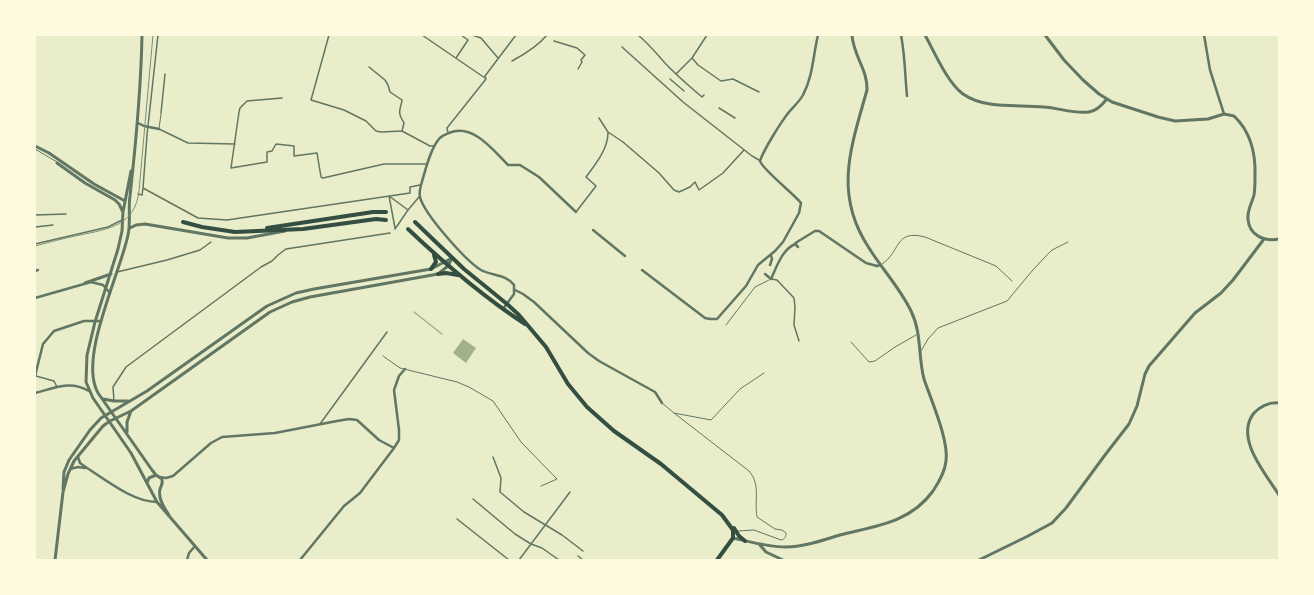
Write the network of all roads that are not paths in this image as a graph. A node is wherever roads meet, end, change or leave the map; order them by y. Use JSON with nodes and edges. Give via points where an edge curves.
{"nodes":[{"id":1,"x":142,"y":35,"type":"edge"},
{"id":2,"x":158,"y":35,"type":"edge"},
{"id":3,"x":329,"y":35,"type":"edge"},
{"id":4,"x":422,"y":35,"type":"edge"},
{"id":5,"x":461,"y":35,"type":"edge"},
{"id":6,"x":472,"y":35,"type":"edge"},
{"id":7,"x":516,"y":35,"type":"edge"},
{"id":8,"x":547,"y":35,"type":"edge"},
{"id":9,"x":638,"y":35,"type":"edge"},
{"id":10,"x":707,"y":35,"type":"edge"},
{"id":11,"x":818,"y":35,"type":"edge"},
{"id":12,"x":852,"y":35,"type":"edge"},
{"id":13,"x":901,"y":35,"type":"edge"},
{"id":14,"x":925,"y":35,"type":"edge"},
{"id":15,"x":1045,"y":35,"type":"edge"},
{"id":16,"x":1204,"y":35,"type":"edge"},
{"id":17,"x":468,"y":40,"type":"junction"},
{"id":18,"x":554,"y":42,"type":"dead end"},
{"id":19,"x":622,"y":47,"type":"dead end"},
{"id":20,"x":498,"y":58,"type":"junction"},
{"id":21,"x":692,"y":58,"type":"junction"},
{"id":22,"x":456,"y":59,"type":"junction"},
{"id":23,"x":512,"y":61,"type":"dead end"},
{"id":24,"x":369,"y":67,"type":"dead end"},
{"id":25,"x":578,"y":69,"type":"dead end"},
{"id":26,"x":165,"y":74,"type":"dead end"},
{"id":27,"x":676,"y":74,"type":"junction"},
{"id":28,"x":486,"y":79,"type":"junction"},
{"id":29,"x":670,"y":79,"type":"dead end"},
{"id":30,"x":684,"y":91,"type":"dead end"},
{"id":31,"x":759,"y":92,"type":"dead end"},
{"id":32,"x":704,"y":95,"type":"dead end"},
{"id":33,"x":907,"y":96,"type":"dead end"},
{"id":34,"x":282,"y":98,"type":"dead end"},
{"id":35,"x":1106,"y":100,"type":"junction"},
{"id":36,"x":719,"y":108,"type":"dead end"},
{"id":37,"x":161,"y":113,"type":"joint"},
{"id":38,"x":1224,"y":114,"type":"junction"},
{"id":39,"x":599,"y":118,"type":"dead end"},
{"id":40,"x":735,"y":118,"type":"dead end"},
{"id":41,"x":138,"y":123,"type":"junction"},
{"id":42,"x":147,"y":127,"type":"junction"},
{"id":43,"x":159,"y":130,"type":"junction"},
{"id":44,"x":402,"y":131,"type":"junction"},
{"id":45,"x":608,"y":132,"type":"junction"},
{"id":46,"x":448,"y":133,"type":"junction"},
{"id":47,"x":235,"y":144,"type":"junction"},
{"id":48,"x":35,"y":146,"type":"edge"},
{"id":49,"x":434,"y":146,"type":"junction"},
{"id":50,"x":35,"y":149,"type":"edge"},
{"id":51,"x":744,"y":150,"type":"junction"},
{"id":52,"x":760,"y":161,"type":"junction"},
{"id":53,"x":57,"y":163,"type":"joint"},
{"id":54,"x":133,"y":164,"type":"junction"},
{"id":55,"x":428,"y":164,"type":"junction"},
{"id":56,"x":420,"y":185,"type":"junction"},
{"id":57,"x":143,"y":188,"type":"junction"},
{"id":58,"x":138,"y":194,"type":"dead end"},
{"id":59,"x":389,"y":196,"type":"junction"},
{"id":60,"x":420,"y":197,"type":"junction"},
{"id":61,"x":125,"y":201,"type":"junction"},
{"id":62,"x":129,"y":210,"type":"junction"},
{"id":63,"x":408,"y":210,"type":"junction"},
{"id":64,"x":123,"y":212,"type":"junction"},
{"id":65,"x":386,"y":212,"type":"dead end"},
{"id":66,"x":576,"y":212,"type":"joint"},
{"id":67,"x":66,"y":214,"type":"dead end"},
{"id":68,"x":35,"y":215,"type":"edge"},
{"id":69,"x":122,"y":220,"type":"junction"},
{"id":70,"x":386,"y":220,"type":"dead end"},
{"id":71,"x":183,"y":222,"type":"dead end"},
{"id":72,"x":415,"y":222,"type":"dead end"},
{"id":73,"x":53,"y":225,"type":"dead end"},
{"id":74,"x":35,"y":227,"type":"edge"},
{"id":75,"x":129,"y":228,"type":"junction"},
{"id":76,"x":303,"y":229,"type":"junction"},
{"id":77,"x":408,"y":229,"type":"dead end"},
{"id":78,"x":593,"y":230,"type":"dead end"},
{"id":79,"x":235,"y":232,"type":"junction"},
{"id":80,"x":390,"y":233,"type":"dead end"},
{"id":81,"x":1264,"y":239,"type":"junction"},
{"id":82,"x":1279,"y":239,"type":"edge"},
{"id":83,"x":211,"y":242,"type":"dead end"},
{"id":84,"x":1068,"y":242,"type":"dead end"},
{"id":85,"x":35,"y":244,"type":"edge"},
{"id":86,"x":795,"y":244,"type":"junction"},
{"id":87,"x":798,"y":247,"type":"dead end"},
{"id":88,"x":433,"y":253,"type":"junction"},
{"id":89,"x":771,"y":255,"type":"junction"},
{"id":90,"x":625,"y":256,"type":"dead end"},
{"id":91,"x":452,"y":258,"type":"junction"},
{"id":92,"x":444,"y":262,"type":"junction"},
{"id":93,"x":880,"y":265,"type":"junction"},
{"id":94,"x":448,"y":266,"type":"junction"},
{"id":95,"x":770,"y":266,"type":"dead end"},
{"id":96,"x":431,"y":269,"type":"junction"},
{"id":97,"x":642,"y":270,"type":"dead end"},
{"id":98,"x":117,"y":272,"type":"junction"},
{"id":99,"x":111,"y":274,"type":"junction"},
{"id":100,"x":438,"y":274,"type":"junction"},
{"id":101,"x":765,"y":274,"type":"dead end"},
{"id":102,"x":460,"y":276,"type":"junction"},
{"id":103,"x":771,"y":279,"type":"junction"},
{"id":104,"x":1012,"y":281,"type":"dead end"},
{"id":105,"x":85,"y":283,"type":"junction"},
{"id":106,"x":106,"y":288,"type":"junction"},
{"id":107,"x":515,"y":290,"type":"junction"},
{"id":108,"x":110,"y":293,"type":"junction"},
{"id":109,"x":35,"y":298,"type":"edge"},
{"id":110,"x":507,"y":304,"type":"junction"},
{"id":111,"x":503,"y":310,"type":"junction"},
{"id":112,"x":101,"y":321,"type":"junction"},
{"id":113,"x":95,"y":322,"type":"junction"},
{"id":114,"x":726,"y":324,"type":"dead end"},
{"id":115,"x":528,"y":327,"type":"junction"},
{"id":116,"x":387,"y":332,"type":"dead end"},
{"id":117,"x":919,"y":334,"type":"junction"},
{"id":118,"x":799,"y":341,"type":"dead end"},
{"id":119,"x":851,"y":342,"type":"dead end"},
{"id":120,"x":920,"y":353,"type":"junction"},
{"id":121,"x":383,"y":356,"type":"dead end"},
{"id":122,"x":404,"y":370,"type":"junction"},
{"id":123,"x":764,"y":373,"type":"dead end"},
{"id":124,"x":35,"y":376,"type":"edge"},
{"id":125,"x":57,"y":388,"type":"junction"},
{"id":126,"x":89,"y":391,"type":"junction"},
{"id":127,"x":35,"y":393,"type":"edge"},
{"id":128,"x":103,"y":399,"type":"junction"},
{"id":129,"x":114,"y":401,"type":"junction"},
{"id":130,"x":130,"y":401,"type":"junction"},
{"id":131,"x":662,"y":403,"type":"joint"},
{"id":132,"x":1279,"y":403,"type":"edge"},
{"id":133,"x":112,"y":411,"type":"junction"},
{"id":134,"x":131,"y":411,"type":"junction"},
{"id":135,"x":674,"y":413,"type":"junction"},
{"id":136,"x":106,"y":415,"type":"junction"},
{"id":137,"x":117,"y":418,"type":"junction"},
{"id":138,"x":110,"y":421,"type":"junction"},
{"id":139,"x":320,"y":425,"type":"junction"},
{"id":140,"x":128,"y":435,"type":"junction"},
{"id":141,"x":394,"y":448,"type":"junction"},
{"id":142,"x":78,"y":457,"type":"junction"},
{"id":143,"x":493,"y":457,"type":"dead end"},
{"id":144,"x":87,"y":468,"type":"junction"},
{"id":145,"x":70,"y":469,"type":"junction"},
{"id":146,"x":156,"y":475,"type":"junction"},
{"id":147,"x":160,"y":477,"type":"junction"},
{"id":148,"x":147,"y":483,"type":"junction"},
{"id":149,"x":541,"y":486,"type":"dead end"},
{"id":150,"x":160,"y":488,"type":"junction"},
{"id":151,"x":151,"y":489,"type":"junction"},
{"id":152,"x":63,"y":492,"type":"junction"},
{"id":153,"x":570,"y":492,"type":"dead end"},
{"id":154,"x":1279,"y":495,"type":"edge"},
{"id":155,"x":473,"y":500,"type":"dead end"},
{"id":156,"x":157,"y":502,"type":"junction"},
{"id":157,"x":169,"y":515,"type":"junction"},
{"id":158,"x":457,"y":519,"type":"dead end"},
{"id":159,"x":546,"y":525,"type":"junction"},
{"id":160,"x":735,"y":532,"type":"junction"},
{"id":161,"x":733,"y":538,"type":"junction"},
{"id":162,"x":745,"y":541,"type":"junction"},
{"id":163,"x":531,"y":544,"type":"junction"},
{"id":164,"x":759,"y":544,"type":"junction"},
{"id":165,"x":195,"y":546,"type":"junction"},
{"id":166,"x":583,"y":551,"type":"dead end"},
{"id":167,"x":578,"y":556,"type":"dead end"},
{"id":168,"x":984,"y":559,"type":"edge"},
{"id":169,"x":55,"y":560,"type":"edge"},
{"id":170,"x":187,"y":560,"type":"edge"},
{"id":171,"x":207,"y":560,"type":"edge"},
{"id":172,"x":300,"y":560,"type":"edge"},
{"id":173,"x":509,"y":560,"type":"edge"},
{"id":174,"x":519,"y":560,"type":"edge"},
{"id":175,"x":559,"y":560,"type":"edge"},
{"id":176,"x":583,"y":560,"type":"edge"},
{"id":177,"x":717,"y":560,"type":"edge"},
{"id":178,"x":783,"y":560,"type":"edge"},
{"id":179,"x":979,"y":560,"type":"edge"}],
"edges":[{"from":1,"to":41,"type":"street"},
{"from":2,"to":42,"type":"street"},
{"from":3,"to":44,"type":"street","via":[[311,100],[344,110],[366,121],[378,132]]},
{"from":4,"to":22,"type":"street"},
{"from":5,"to":17,"type":"street"},
{"from":6,"to":17,"type":"street"},
{"from":6,"to":20,"type":"street","via":[[481,38]]},
{"from":7,"to":20,"type":"street"},
{"from":8,"to":23,"type":"street"},
{"from":9,"to":27,"type":"street"},
{"from":10,"to":21,"type":"street"},
{"from":11,"to":52,"type":"street","via":[[812,71],[803,95],[787,114]]},
{"from":12,"to":93,"type":"street","via":[[853,45],[864,70],[867,90],[850,155],[848,197],[856,226]]},
{"from":13,"to":33,"type":"street"},
{"from":14,"to":35,"type":"street","via":[[956,88],[970,98],[988,103],[1085,112],[1094,111]]},
{"from":15,"to":35,"type":"street","via":[[1064,60]]},
{"from":16,"to":38,"type":"street","via":[[1210,70]]},
{"from":17,"to":22,"type":"street"},
{"from":18,"to":25,"type":"street","via":[[579,49],[585,55]]},
{"from":19,"to":51,"type":"street","via":[[683,102]]},
{"from":20,"to":28,"type":"street","via":[[485,76]]},
{"from":21,"to":27,"type":"street"},
{"from":21,"to":31,"type":"street","via":[[721,81],[733,79]]},
{"from":22,"to":28,"type":"street"},
{"from":24,"to":44,"type":"street","via":[[385,80],[390,92],[402,100],[399,115],[404,123]]},
{"from":26,"to":37,"type":"street"},
{"from":27,"to":32,"type":"street","via":[[702,97]]},
{"from":28,"to":46,"type":"street","via":[[447,128]]},
{"from":29,"to":30,"type":"street"},
{"from":34,"to":47,"type":"street","via":[[247,101],[240,108]]},
{"from":35,"to":38,"type":"street","via":[[1175,121],[1208,119]]},
{"from":36,"to":40,"type":"street"},
{"from":37,"to":43,"type":"lane"},
{"from":38,"to":81,"type":"street","via":[[1238,119],[1252,144],[1255,188],[1248,221],[1255,233]]},
{"from":39,"to":45,"type":"street"},
{"from":41,"to":42,"type":"street"},
{"from":41,"to":54,"type":"street"},
{"from":42,"to":43,"type":"street"},
{"from":42,"to":57,"type":"street"},
{"from":43,"to":47,"type":"street","via":[[188,143]]},
{"from":44,"to":49,"type":"street"},
{"from":45,"to":51,"type":"street","via":[[623,142],[679,192],[695,182],[699,190],[723,173]]},
{"from":45,"to":66,"type":"street","via":[[604,150],[586,177],[596,186]]},
{"from":46,"to":49,"type":"street","via":[[439,138]]},
{"from":46,"to":66,"type":"street","via":[[459,130],[473,134],[508,165],[520,165],[539,177]]},
{"from":47,"to":55,"type":"street","via":[[231,168],[267,162],[267,152],[272,151],[276,144],[294,146],[294,156],[317,153],[323,178],[384,164]]},
{"from":48,"to":61,"type":"street"},
{"from":49,"to":55,"type":"street"},
{"from":50,"to":53,"type":"lane"},
{"from":51,"to":52,"type":"street"},
{"from":52,"to":89,"type":"street","via":[[763,167],[801,203],[783,242]]},
{"from":53,"to":64,"type":"street","via":[[115,200]]},
{"from":54,"to":61,"type":"street"},
{"from":54,"to":62,"type":"street"},
{"from":55,"to":56,"type":"street"},
{"from":56,"to":59,"type":"street","via":[[410,187],[410,193]]},
{"from":56,"to":60,"type":"street"},
{"from":57,"to":58,"type":"street","via":[[142,195]]},
{"from":57,"to":59,"type":"street","via":[[198,218],[228,220]]},
{"from":59,"to":63,"type":"street"},
{"from":59,"to":63,"type":"street","via":[[395,229]]},
{"from":60,"to":63,"type":"street"},
{"from":60,"to":107,"type":"street","via":[[428,214],[471,263],[483,271],[506,278],[514,285]]},
{"from":61,"to":62,"type":"street"},
{"from":61,"to":64,"type":"street"},
{"from":62,"to":75,"type":"street"},
{"from":64,"to":69,"type":"street"},
{"from":65,"to":79,"type":"highway"},
{"from":67,"to":68,"type":"street"},
{"from":69,"to":85,"type":"street","via":[[108,227]]},
{"from":69,"to":99,"type":"street","via":[[120,240]]},
{"from":70,"to":76,"type":"highway","via":[[376,219]]},
{"from":71,"to":79,"type":"highway"},
{"from":72,"to":91,"type":"highway"},
{"from":73,"to":74,"type":"street"},
{"from":75,"to":76,"type":"street","via":[[145,224],[212,236],[247,238]]},
{"from":75,"to":98,"type":"street"},
{"from":76,"to":79,"type":"highway"},
{"from":77,"to":88,"type":"highway"},
{"from":78,"to":90,"type":"street"},
{"from":80,"to":129,"type":"street","via":[[286,249],[126,367],[113,387]]},
{"from":81,"to":82,"type":"street"},
{"from":81,"to":168,"type":"street","via":[[1221,293],[1195,313],[1149,366],[1129,424],[1066,508],[1052,523]]},
{"from":83,"to":98,"type":"street","via":[[200,250]]},
{"from":84,"to":120,"type":"lane","via":[[1052,250],[1007,301],[938,328]]},
{"from":86,"to":87,"type":"street"},
{"from":86,"to":93,"type":"street","via":[[819,231],[866,263]]},
{"from":86,"to":103,"type":"street","via":[[785,252]]},
{"from":88,"to":92,"type":"highway"},
{"from":88,"to":96,"type":"highway","via":[[436,262]]},
{"from":89,"to":95,"type":"street"},
{"from":89,"to":97,"type":"street","via":[[758,265],[746,286],[720,316],[713,320],[705,318]]},
{"from":91,"to":92,"type":"street"},
{"from":91,"to":94,"type":"street"},
{"from":91,"to":110,"type":"highway"},
{"from":92,"to":94,"type":"highway"},
{"from":92,"to":96,"type":"street"},
{"from":93,"to":104,"type":"lane","via":[[890,257],[899,242],[915,234],[996,266]]},
{"from":93,"to":117,"type":"street","via":[[912,311]]},
{"from":94,"to":100,"type":"street"},
{"from":94,"to":102,"type":"highway"},
{"from":96,"to":130,"type":"street","via":[[296,293],[266,306]]},
{"from":98,"to":108,"type":"street"},
{"from":99,"to":105,"type":"street"},
{"from":99,"to":106,"type":"street"},
{"from":100,"to":102,"type":"highway","via":[[452,273]]},
{"from":100,"to":134,"type":"street","via":[[310,297],[277,308]]},
{"from":101,"to":103,"type":"street"},
{"from":102,"to":111,"type":"highway"},
{"from":103,"to":114,"type":"lane","via":[[756,287]]},
{"from":103,"to":118,"type":"street","via":[[777,280],[794,298],[794,325]]},
{"from":105,"to":106,"type":"street","via":[[98,283]]},
{"from":105,"to":109,"type":"street"},
{"from":106,"to":108,"type":"street"},
{"from":106,"to":113,"type":"street"},
{"from":107,"to":110,"type":"street"},
{"from":107,"to":131,"type":"street","via":[[534,302],[584,350],[655,392]]},
{"from":108,"to":112,"type":"street"},
{"from":110,"to":111,"type":"street"},
{"from":110,"to":115,"type":"highway"},
{"from":111,"to":115,"type":"highway"},
{"from":112,"to":113,"type":"street"},
{"from":112,"to":128,"type":"street","via":[[93,376],[94,384]]},
{"from":113,"to":124,"type":"street","via":[[84,321],[54,331],[43,344]]},
{"from":113,"to":126,"type":"street","via":[[86,361],[85,376]]},
{"from":115,"to":160,"type":"highway","via":[[546,347],[568,384],[587,407],[614,431],[661,464],[711,505]]},
{"from":116,"to":139,"type":"street"},
{"from":117,"to":119,"type":"lane","via":[[871,363]]},
{"from":117,"to":120,"type":"street"},
{"from":120,"to":164,"type":"street","via":[[924,379],[947,452],[943,473],[926,500],[906,516],[883,524],[803,545],[788,547]]},
{"from":121,"to":122,"type":"lane"},
{"from":122,"to":141,"type":"street","via":[[394,390],[399,440]]},
{"from":122,"to":149,"type":"lane","via":[[457,382],[493,401],[521,442],[557,479]]},
{"from":123,"to":135,"type":"lane","via":[[740,389],[711,420]]},
{"from":124,"to":125,"type":"street","via":[[54,381]]},
{"from":125,"to":126,"type":"street","via":[[72,384]]},
{"from":125,"to":127,"type":"street"},
{"from":126,"to":136,"type":"street"},
{"from":128,"to":129,"type":"street"},
{"from":128,"to":133,"type":"street"},
{"from":129,"to":130,"type":"street"},
{"from":130,"to":133,"type":"street"},
{"from":131,"to":135,"type":"lane"},
{"from":132,"to":154,"type":"street","via":[[1269,403],[1259,408],[1252,415],[1247,433],[1254,455]]},
{"from":133,"to":136,"type":"street"},
{"from":133,"to":137,"type":"street"},
{"from":134,"to":137,"type":"street"},
{"from":134,"to":140,"type":"street","via":[[127,422]]},
{"from":135,"to":160,"type":"lane","via":[[749,471],[756,481],[757,517],[774,529],[782,530],[786,536],[781,540],[754,530]]},
{"from":136,"to":138,"type":"street"},
{"from":136,"to":152,"type":"street","via":[[98,420],[69,460],[64,472]]},
{"from":137,"to":138,"type":"street"},
{"from":137,"to":140,"type":"street"},
{"from":138,"to":142,"type":"street"},
{"from":138,"to":148,"type":"street","via":[[131,452]]},
{"from":139,"to":141,"type":"street","via":[[357,420],[379,440]]},
{"from":139,"to":147,"type":"street","via":[[275,433],[222,437],[211,443],[173,476]]},
{"from":140,"to":146,"type":"street"},
{"from":141,"to":172,"type":"street","via":[[360,493],[344,506]]},
{"from":142,"to":144,"type":"street"},
{"from":142,"to":145,"type":"street"},
{"from":143,"to":159,"type":"street","via":[[501,478],[500,492],[524,512]]},
{"from":144,"to":145,"type":"street"},
{"from":144,"to":156,"type":"street","via":[[137,498]]},
{"from":145,"to":152,"type":"street"},
{"from":146,"to":147,"type":"street"},
{"from":146,"to":148,"type":"street","via":[[151,476]]},
{"from":147,"to":150,"type":"street","via":[[163,484]]},
{"from":148,"to":151,"type":"street"},
{"from":150,"to":151,"type":"street"},
{"from":150,"to":157,"type":"street","via":[[161,500]]},
{"from":151,"to":156,"type":"street"},
{"from":152,"to":169,"type":"street"},
{"from":153,"to":159,"type":"street"},
{"from":155,"to":163,"type":"street"},
{"from":156,"to":157,"type":"street"},
{"from":157,"to":165,"type":"street"},
{"from":158,"to":173,"type":"street"},
{"from":159,"to":163,"type":"street"},
{"from":159,"to":166,"type":"street"},
{"from":160,"to":161,"type":"highway"},
{"from":160,"to":162,"type":"highway"},
{"from":161,"to":162,"type":"street"},
{"from":161,"to":177,"type":"highway"},
{"from":162,"to":164,"type":"street"},
{"from":163,"to":174,"type":"street"},
{"from":163,"to":175,"type":"street"},
{"from":164,"to":178,"type":"street","via":[[766,552]]},
{"from":165,"to":170,"type":"street"},
{"from":165,"to":171,"type":"street"},
{"from":167,"to":176,"type":"street"},
{"from":168,"to":179,"type":"street"}]}
